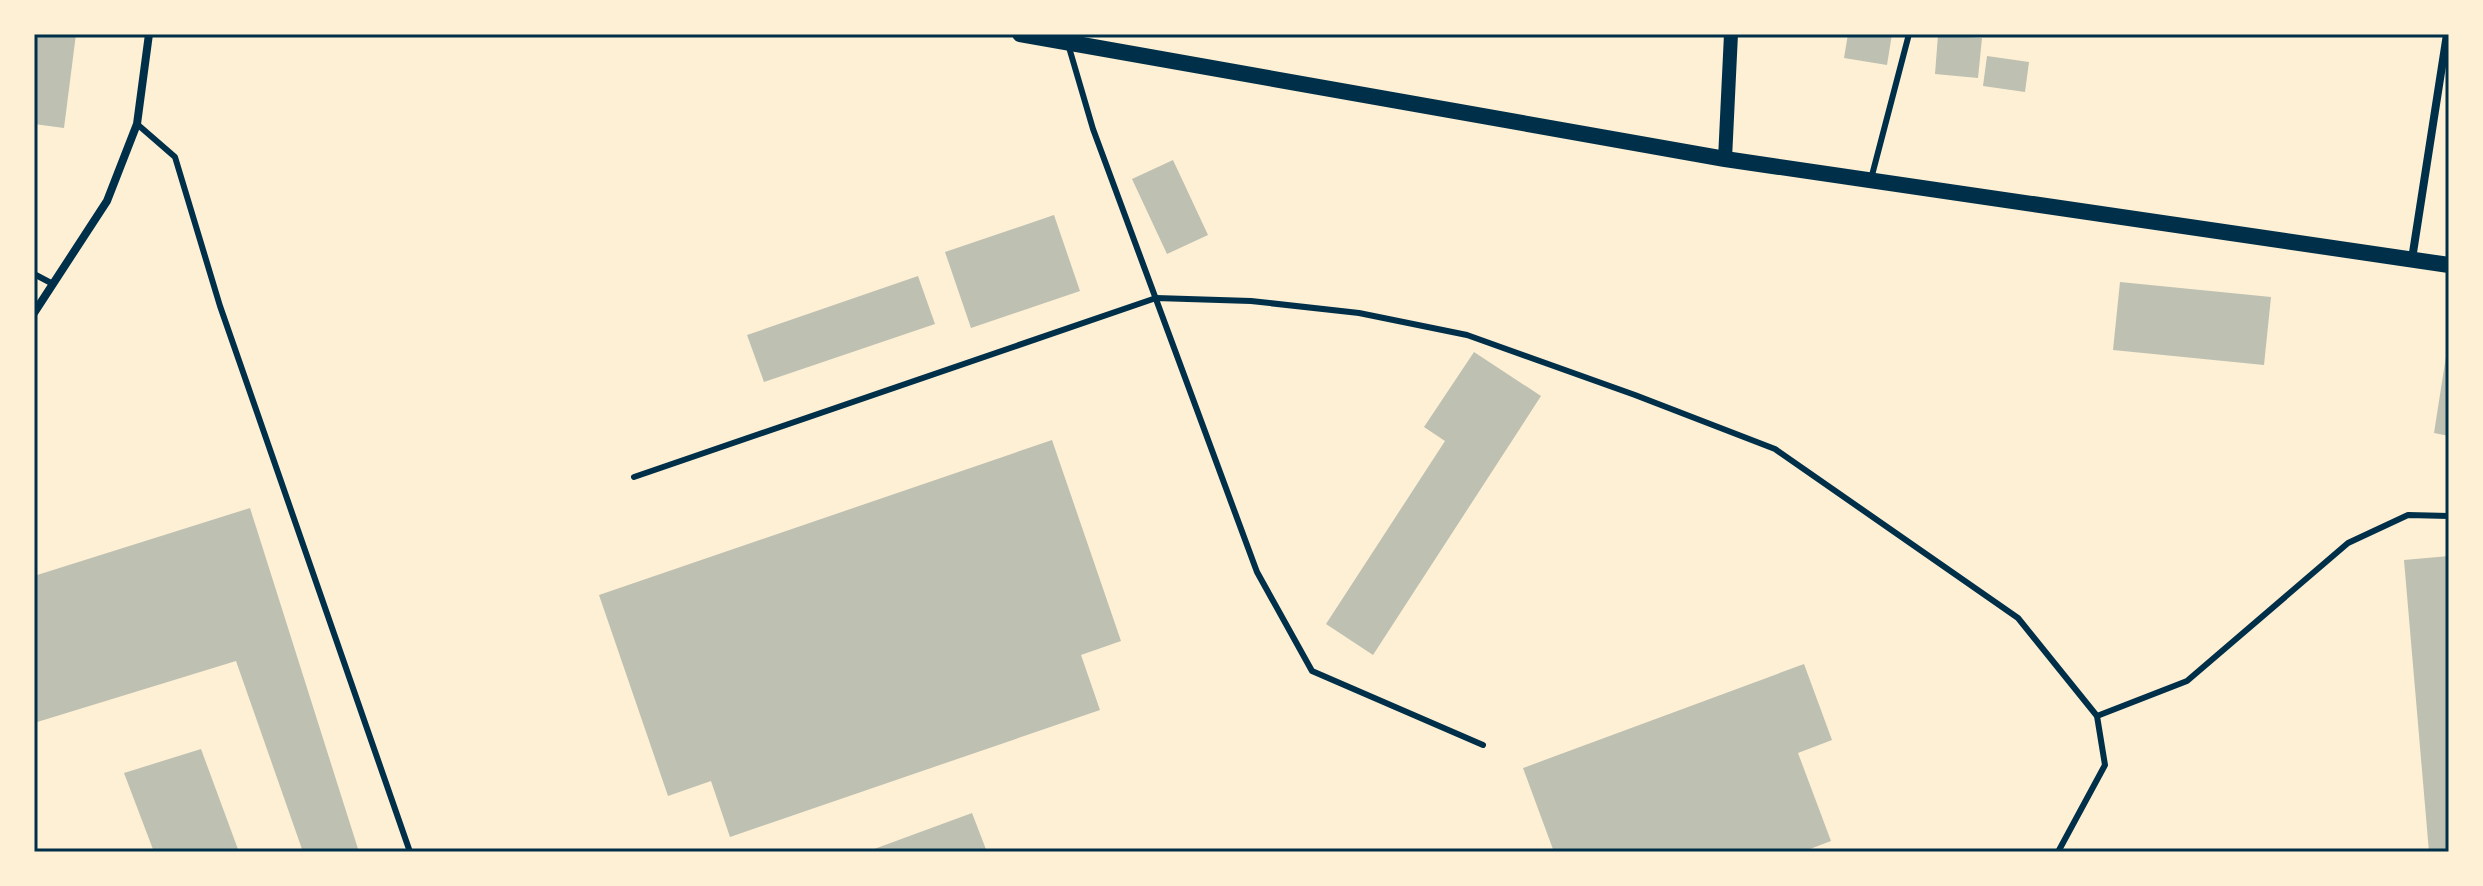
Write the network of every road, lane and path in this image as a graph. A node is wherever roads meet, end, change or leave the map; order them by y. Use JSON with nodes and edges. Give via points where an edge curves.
{"nodes":[{"id":1,"x":149,"y":34,"type":"edge"},
{"id":2,"x":1020,"y":34,"type":"edge"},
{"id":3,"x":1731,"y":34,"type":"edge"},
{"id":4,"x":1909,"y":34,"type":"edge"},
{"id":5,"x":2447,"y":34,"type":"edge"},
{"id":6,"x":1067,"y":42,"type":"junction"},
{"id":7,"x":137,"y":124,"type":"junction"},
{"id":8,"x":1725,"y":159,"type":"junction"},
{"id":9,"x":1870,"y":182,"type":"junction"},
{"id":10,"x":2412,"y":259,"type":"junction"},
{"id":11,"x":2449,"y":265,"type":"edge"},
{"id":12,"x":34,"y":274,"type":"edge"},
{"id":13,"x":53,"y":284,"type":"junction"},
{"id":14,"x":1156,"y":298,"type":"junction"},
{"id":15,"x":34,"y":313,"type":"edge"},
{"id":16,"x":634,"y":477,"type":"dead end"},
{"id":17,"x":2449,"y":516,"type":"edge"},
{"id":18,"x":2097,"y":716,"type":"junction"},
{"id":19,"x":1483,"y":745,"type":"dead end"},
{"id":20,"x":410,"y":852,"type":"edge"},
{"id":21,"x":2058,"y":852,"type":"edge"}],
"edges":[{"from":1,"to":7,"type":"street"},
{"from":2,"to":6,"type":"main road"},
{"from":3,"to":8,"type":"street"},
{"from":4,"to":9,"type":"lane"},
{"from":5,"to":10,"type":"street"},
{"from":6,"to":8,"type":"main road"},
{"from":6,"to":14,"type":"lane","via":[[1093,129]]},
{"from":7,"to":13,"type":"street","via":[[107,201]]},
{"from":7,"to":20,"type":"lane","via":[[175,157],[220,306]]},
{"from":8,"to":9,"type":"main road"},
{"from":9,"to":10,"type":"main road"},
{"from":10,"to":11,"type":"main road"},
{"from":12,"to":13,"type":"lane"},
{"from":13,"to":15,"type":"street"},
{"from":14,"to":16,"type":"lane"},
{"from":14,"to":18,"type":"lane","via":[[1251,301],[1359,313],[1467,335],[1775,449],[2018,618]]},
{"from":14,"to":19,"type":"lane","via":[[1257,572],[1312,671]]},
{"from":17,"to":18,"type":"lane","via":[[2408,515],[2348,543],[2187,681]]},
{"from":18,"to":21,"type":"lane","via":[[2105,765]]}]}
